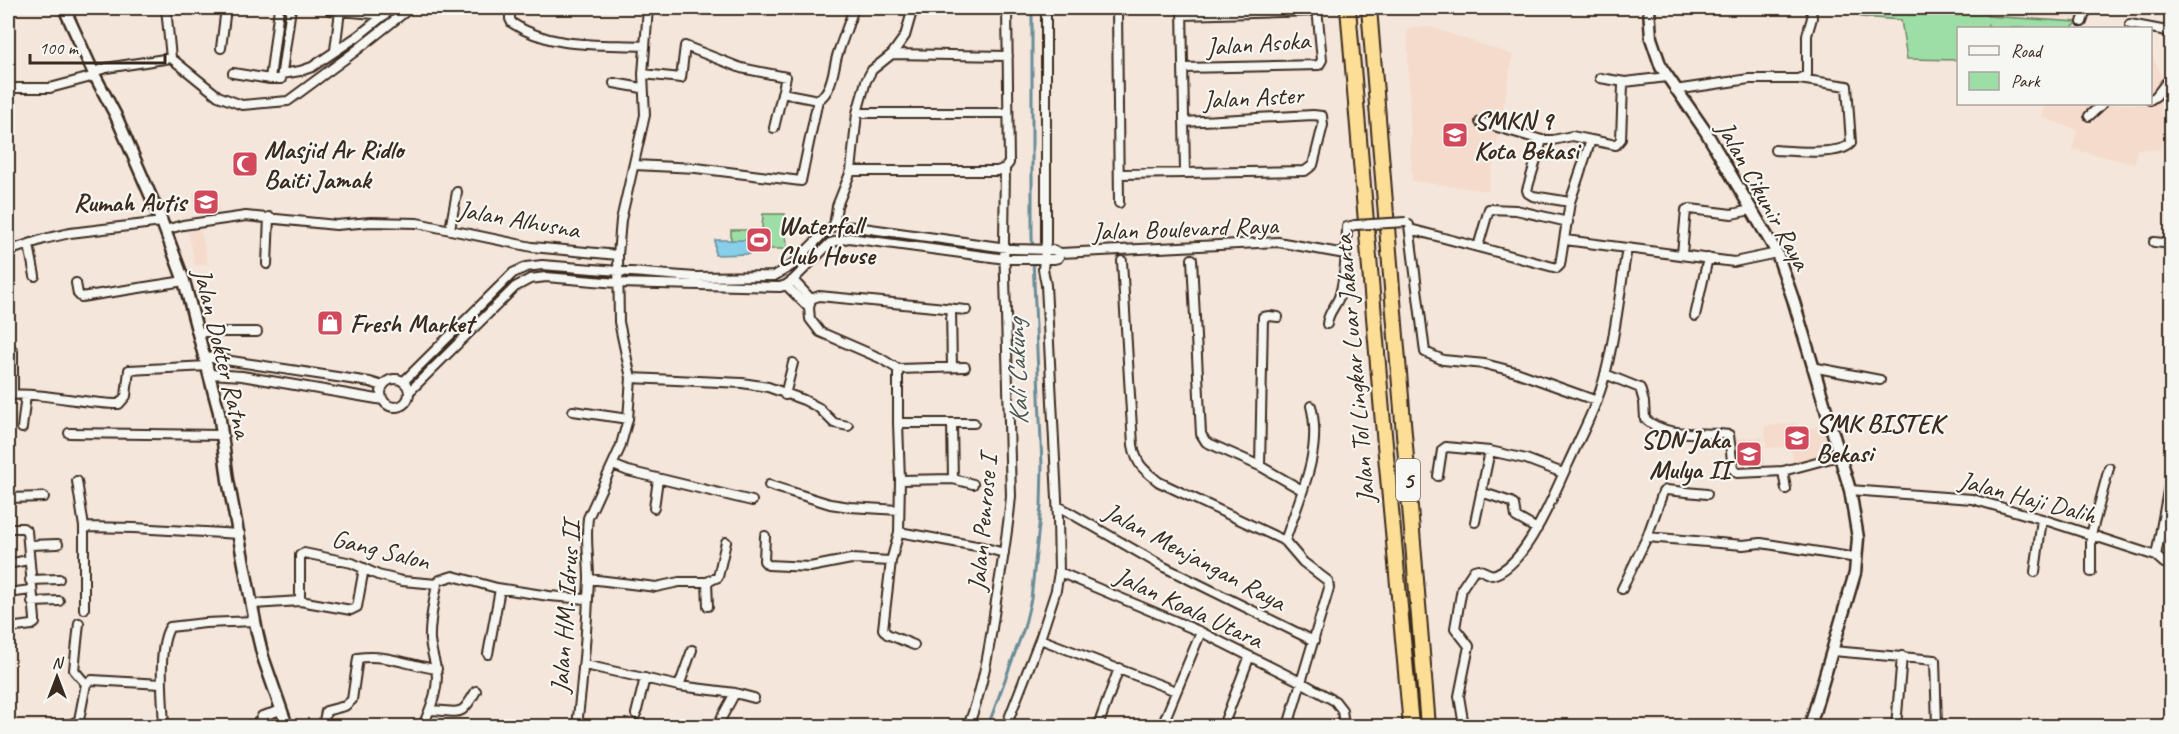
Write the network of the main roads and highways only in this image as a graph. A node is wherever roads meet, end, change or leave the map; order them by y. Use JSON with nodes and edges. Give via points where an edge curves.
{"nodes":[{"id":1,"x":1348,"y":8,"type":"edge"},
{"id":2,"x":1369,"y":8,"type":"edge"},
{"id":3,"x":1411,"y":726,"type":"edge"},
{"id":4,"x":1428,"y":726,"type":"edge"}],
"edges":[{"from":1,"to":3,"type":"highway","name":"Jalan Tol Lingkar Luar Jakarta","number":"5"},
{"from":2,"to":4,"type":"highway","name":"Jalan Tol Lingkar Luar Jakarta","number":"5"}]}
